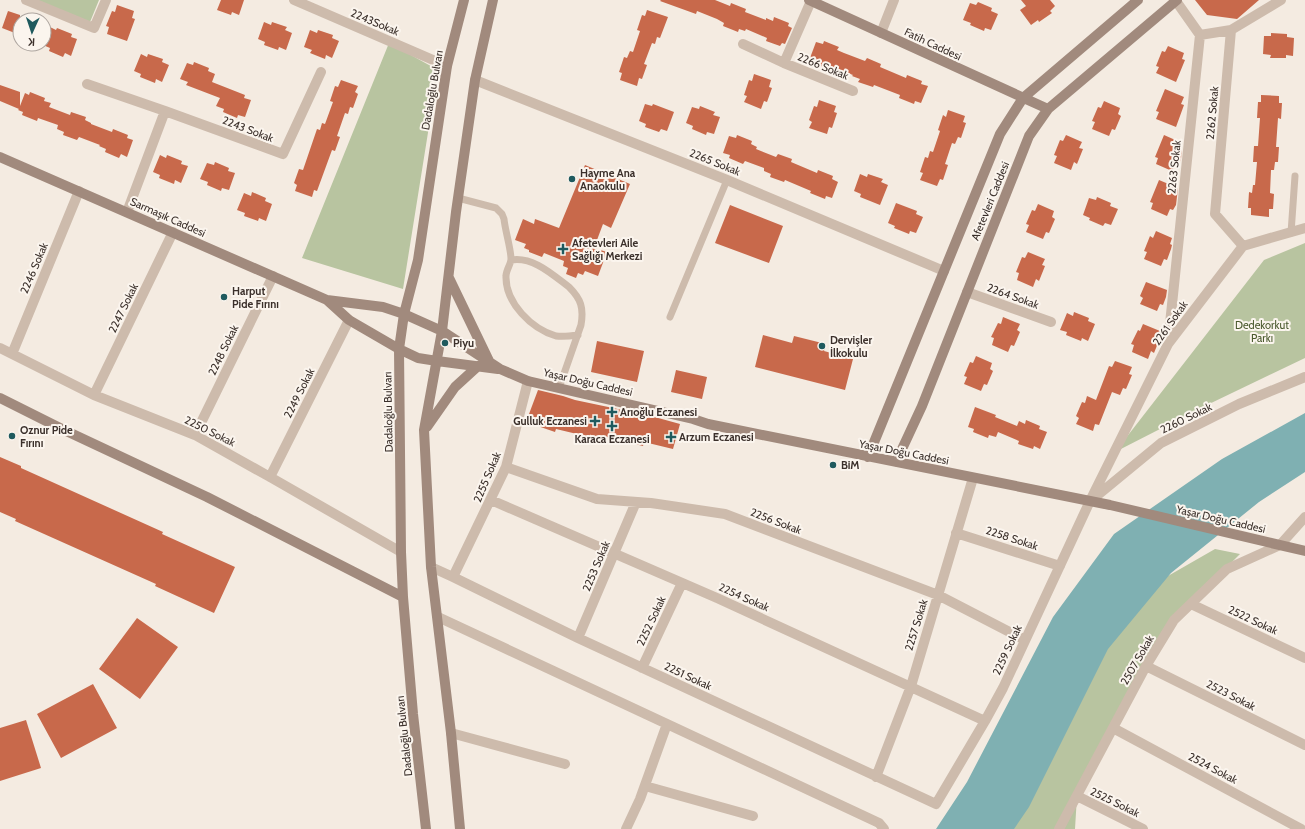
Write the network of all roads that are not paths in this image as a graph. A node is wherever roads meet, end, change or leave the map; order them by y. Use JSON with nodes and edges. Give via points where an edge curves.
{"nodes":[{"id":1,"x":26,"y":0,"type":"edge"},
{"id":2,"x":106,"y":0,"type":"edge"},
{"id":3,"x":294,"y":0,"type":"edge"},
{"id":4,"x":464,"y":0,"type":"edge"},
{"id":5,"x":493,"y":0,"type":"edge"},
{"id":6,"x":810,"y":0,"type":"edge"},
{"id":7,"x":894,"y":0,"type":"edge"},
{"id":8,"x":1137,"y":0,"type":"edge"},
{"id":9,"x":1177,"y":0,"type":"edge"},
{"id":10,"x":1281,"y":0,"type":"edge"},
{"id":11,"x":1231,"y":30,"type":"junction"},
{"id":12,"x":881,"y":33,"type":"junction"},
{"id":13,"x":1200,"y":35,"type":"junction"},
{"id":14,"x":743,"y":44,"type":"dead end"},
{"id":15,"x":784,"y":63,"type":"junction"},
{"id":16,"x":447,"y":66,"type":"junction"},
{"id":17,"x":321,"y":72,"type":"dead end"},
{"id":18,"x":475,"y":80,"type":"junction"},
{"id":19,"x":87,"y":84,"type":"dead end"},
{"id":20,"x":853,"y":91,"type":"dead end"},
{"id":21,"x":1023,"y":98,"type":"junction"},
{"id":22,"x":1048,"y":109,"type":"junction"},
{"id":23,"x":166,"y":111,"type":"junction"},
{"id":24,"x":0,"y":157,"type":"edge"},
{"id":25,"x":1295,"y":176,"type":"dead end"},
{"id":26,"x":728,"y":180,"type":"junction"},
{"id":27,"x":80,"y":191,"type":"junction"},
{"id":28,"x":458,"y":198,"type":"junction"},
{"id":29,"x":127,"y":212,"type":"junction"},
{"id":30,"x":1305,"y":228,"type":"edge"},
{"id":31,"x":173,"y":232,"type":"junction"},
{"id":32,"x":1291,"y":232,"type":"junction"},
{"id":33,"x":1244,"y":246,"type":"junction"},
{"id":34,"x":511,"y":260,"type":"junction"},
{"id":35,"x":944,"y":271,"type":"junction"},
{"id":36,"x":273,"y":276,"type":"junction"},
{"id":37,"x":448,"y":278,"type":"junction"},
{"id":38,"x":967,"y":292,"type":"junction"},
{"id":39,"x":327,"y":300,"type":"junction"},
{"id":40,"x":404,"y":314,"type":"junction"},
{"id":41,"x":670,"y":316,"type":"dead end"},
{"id":42,"x":349,"y":320,"type":"junction"},
{"id":43,"x":1051,"y":322,"type":"dead end"},
{"id":44,"x":442,"y":331,"type":"junction"},
{"id":45,"x":578,"y":335,"type":"junction"},
{"id":46,"x":1168,"y":344,"type":"junction"},
{"id":47,"x":0,"y":348,"type":"edge"},
{"id":48,"x":399,"y":349,"type":"junction"},
{"id":49,"x":12,"y":354,"type":"junction"},
{"id":50,"x":437,"y":361,"type":"junction"},
{"id":51,"x":489,"y":361,"type":"junction"},
{"id":52,"x":478,"y":366,"type":"junction"},
{"id":53,"x":500,"y":369,"type":"junction"},
{"id":54,"x":1305,"y":377,"type":"edge"},
{"id":55,"x":528,"y":381,"type":"junction"},
{"id":56,"x":559,"y":388,"type":"junction"},
{"id":57,"x":94,"y":395,"type":"junction"},
{"id":58,"x":0,"y":398,"type":"edge"},
{"id":59,"x":424,"y":430,"type":"junction"},
{"id":60,"x":195,"y":435,"type":"junction"},
{"id":61,"x":868,"y":457,"type":"junction"},
{"id":62,"x":896,"y":462,"type":"junction"},
{"id":63,"x":506,"y":467,"type":"junction"},
{"id":64,"x":270,"y":477,"type":"junction"},
{"id":65,"x":973,"y":478,"type":"junction"},
{"id":66,"x":491,"y":500,"type":"junction"},
{"id":67,"x":1090,"y":501,"type":"junction"},
{"id":68,"x":636,"y":502,"type":"junction"},
{"id":69,"x":1305,"y":517,"type":"edge"},
{"id":70,"x":956,"y":533,"type":"junction"},
{"id":71,"x":1280,"y":545,"type":"junction"},
{"id":72,"x":1305,"y":551,"type":"edge"},
{"id":73,"x":401,"y":552,"type":"junction"},
{"id":74,"x":614,"y":554,"type":"junction"},
{"id":75,"x":1060,"y":566,"type":"junction"},
{"id":76,"x":431,"y":567,"type":"junction"},
{"id":77,"x":453,"y":577,"type":"junction"},
{"id":78,"x":682,"y":583,"type":"junction"},
{"id":79,"x":938,"y":595,"type":"junction"},
{"id":80,"x":403,"y":597,"type":"junction"},
{"id":81,"x":1191,"y":604,"type":"junction"},
{"id":82,"x":438,"y":617,"type":"junction"},
{"id":83,"x":578,"y":638,"type":"junction"},
{"id":84,"x":1026,"y":640,"type":"junction"},
{"id":85,"x":1305,"y":658,"type":"edge"},
{"id":86,"x":1146,"y":666,"type":"junction"},
{"id":87,"x":642,"y":668,"type":"junction"},
{"id":88,"x":911,"y":686,"type":"junction"},
{"id":89,"x":986,"y":721,"type":"junction"},
{"id":90,"x":667,"y":724,"type":"junction"},
{"id":91,"x":1113,"y":728,"type":"junction"},
{"id":92,"x":451,"y":733,"type":"junction"},
{"id":93,"x":1305,"y":745,"type":"edge"},
{"id":94,"x":565,"y":764,"type":"dead end"},
{"id":95,"x":876,"y":777,"type":"junction"},
{"id":96,"x":645,"y":786,"type":"junction"},
{"id":97,"x":1076,"y":796,"type":"junction"},
{"id":98,"x":936,"y":804,"type":"joint"},
{"id":99,"x":753,"y":816,"type":"dead end"},
{"id":100,"x":426,"y":829,"type":"edge"},
{"id":101,"x":460,"y":829,"type":"edge"},
{"id":102,"x":626,"y":829,"type":"edge"},
{"id":103,"x":884,"y":829,"type":"edge"},
{"id":104,"x":1059,"y":829,"type":"edge"},
{"id":105,"x":1143,"y":829,"type":"edge"},
{"id":106,"x":1301,"y":829,"type":"edge"}],
"edges":[{"from":1,"to":2,"type":"street","via":[[94,28]]},
{"from":3,"to":16,"type":"street","name":"2243Sokak"},
{"from":4,"to":16,"type":"main road","name":"Dadaloğlu Bulvarı"},
{"from":5,"to":18,"type":"main road"},
{"from":6,"to":12,"type":"main road","name":"Fatih Caddesi"},
{"from":6,"to":15,"type":"street","name":"2266 Sokak"},
{"from":7,"to":12,"type":"street"},
{"from":8,"to":21,"type":"main road","name":"Afetevleri Caddesi"},
{"from":9,"to":13,"type":"street"},
{"from":9,"to":22,"type":"main road","name":"Afetevleri Caddesi"},
{"from":10,"to":11,"type":"street"},
{"from":11,"to":13,"type":"street"},
{"from":11,"to":33,"type":"street","name":"2262 Sokak","via":[[1215,214]]},
{"from":12,"to":21,"type":"main road","name":"Fatih Caddesi"},
{"from":13,"to":46,"type":"street","name":"2263 Sokak"},
{"from":14,"to":15,"type":"street","name":"2266 Sokak"},
{"from":15,"to":20,"type":"street","name":"2266 Sokak"},
{"from":16,"to":40,"type":"main road","name":"Dadaloğlu Bulvarı","via":[[418,260]]},
{"from":17,"to":23,"type":"street","name":"2243 Sokak","via":[[283,154]]},
{"from":18,"to":26,"type":"street","name":"2265 Sokak"},
{"from":18,"to":28,"type":"main road"},
{"from":19,"to":23,"type":"street","name":"2243 Sokak"},
{"from":21,"to":22,"type":"main road","name":"Fatih Caddesi"},
{"from":21,"to":35,"type":"main road","name":"Afetevleri Caddesi","via":[[1000,134]]},
{"from":22,"to":38,"type":"main road","name":"Afetevleri Caddesi","via":[[1029,136]]},
{"from":23,"to":29,"type":"street"},
{"from":24,"to":27,"type":"main road","name":"Sarmaşık Caddesi"},
{"from":25,"to":32,"type":"lane"},
{"from":26,"to":35,"type":"street","name":"2265 Sokak"},
{"from":26,"to":41,"type":"lane"},
{"from":27,"to":29,"type":"main road","name":"Sarmaşık Caddesi"},
{"from":27,"to":49,"type":"street","name":"2246 Sokak"},
{"from":28,"to":34,"type":"lane","via":[[499,210],[504,219]]},
{"from":28,"to":37,"type":"main road"},
{"from":29,"to":31,"type":"main road","name":"Sarmaşık Caddesi"},
{"from":30,"to":32,"type":"street"},
{"from":31,"to":36,"type":"main road","name":"Sarmaşık Caddesi"},
{"from":31,"to":57,"type":"street","name":"2247 Sokak"},
{"from":32,"to":33,"type":"street"},
{"from":33,"to":46,"type":"street","name":"2261 Sokak"},
{"from":34,"to":45,"type":"lane","via":[[524,259],[534,263],[574,292],[581,304],[583,315]]},
{"from":34,"to":45,"type":"lane","via":[[506,277],[515,307],[525,318],[556,336]]},
{"from":35,"to":61,"type":"main road","name":"Afetevleri Caddesi"},
{"from":36,"to":39,"type":"main road","name":"Sarmaşık Caddesi"},
{"from":36,"to":60,"type":"street","name":"2248 Sokak"},
{"from":37,"to":44,"type":"main road"},
{"from":37,"to":51,"type":"main road"},
{"from":38,"to":43,"type":"street","name":"2264 Sokak"},
{"from":38,"to":62,"type":"main road","name":"Afetevleri Caddesi","via":[[922,406]]},
{"from":39,"to":40,"type":"main road","via":[[383,307]]},
{"from":39,"to":42,"type":"main road"},
{"from":40,"to":44,"type":"main road"},
{"from":40,"to":48,"type":"main road","name":"Dadaloğlu Bulvarı"},
{"from":42,"to":48,"type":"main road"},
{"from":42,"to":64,"type":"street","name":"2249 Sokak"},
{"from":44,"to":50,"type":"main road"},
{"from":44,"to":51,"type":"main road"},
{"from":45,"to":56,"type":"lane"},
{"from":46,"to":67,"type":"street","name":"2261 Sokak"},
{"from":47,"to":49,"type":"street","name":"2250 Sokak"},
{"from":48,"to":50,"type":"main road","via":[[418,358]]},
{"from":48,"to":73,"type":"main road","name":"Dadaloğlu Bulvarı"},
{"from":49,"to":57,"type":"street","name":"2250 Sokak"},
{"from":50,"to":52,"type":"main road"},
{"from":50,"to":59,"type":"main road"},
{"from":51,"to":53,"type":"main road"},
{"from":52,"to":53,"type":"main road"},
{"from":52,"to":59,"type":"main road","via":[[456,387]]},
{"from":53,"to":55,"type":"main road","name":"Yaşar Doğu Caddesi"},
{"from":54,"to":67,"type":"street","name":"2260 Sokak","via":[[1239,404],[1161,443]]},
{"from":55,"to":56,"type":"main road","name":"Yaşar Doğu Caddesi"},
{"from":55,"to":63,"type":"street","name":"2255 Sokak"},
{"from":56,"to":61,"type":"main road","name":"Yaşar Doğu Caddesi","via":[[708,424]]},
{"from":57,"to":60,"type":"street","name":"2250 Sokak"},
{"from":58,"to":80,"type":"main road","via":[[207,497]]},
{"from":59,"to":76,"type":"main road"},
{"from":60,"to":64,"type":"street","name":"2250 Sokak"},
{"from":61,"to":62,"type":"main road","name":"Yaşar Doğu Caddesi"},
{"from":62,"to":65,"type":"main road","name":"Yaşar Doğu Caddesi"},
{"from":63,"to":66,"type":"street","name":"2255 Sokak"},
{"from":63,"to":68,"type":"street","name":"2256 Sokak","via":[[597,499]]},
{"from":64,"to":73,"type":"street","name":"2250 Sokak"},
{"from":65,"to":67,"type":"main road","name":"Yaşar Doğu Caddesi"},
{"from":65,"to":70,"type":"street","name":"2257 Sokak"},
{"from":66,"to":74,"type":"street","name":"2254 Sokak"},
{"from":66,"to":77,"type":"street","name":"2255 Sokak"},
{"from":67,"to":71,"type":"main road","name":"Yaşar Doğu Caddesi"},
{"from":67,"to":75,"type":"street","name":"2259 Sokak"},
{"from":68,"to":74,"type":"street","name":"2253 Sokak"},
{"from":68,"to":79,"type":"street","name":"2256 Sokak","via":[[725,514]]},
{"from":69,"to":71,"type":"street"},
{"from":70,"to":75,"type":"street","name":"2258 Sokak"},
{"from":70,"to":79,"type":"street","name":"2257 Sokak"},
{"from":71,"to":72,"type":"main road","name":"Yaşar Doğu Caddesi"},
{"from":71,"to":81,"type":"street","name":"2507 Sokak","via":[[1227,569]]},
{"from":73,"to":80,"type":"main road","name":"Dadaloğlu Bulvarı"},
{"from":74,"to":78,"type":"street","name":"2254 Sokak"},
{"from":74,"to":83,"type":"street","name":"2253 Sokak"},
{"from":75,"to":84,"type":"street","name":"2259 Sokak"},
{"from":76,"to":77,"type":"street","name":"2251 Sokak"},
{"from":76,"to":82,"type":"main road"},
{"from":77,"to":83,"type":"street","name":"2251 Sokak"},
{"from":78,"to":87,"type":"street","name":"2252 Sokak"},
{"from":78,"to":88,"type":"street","name":"2254 Sokak"},
{"from":79,"to":84,"type":"street","name":"2256 Sokak"},
{"from":79,"to":88,"type":"street","name":"2257 Sokak"},
{"from":80,"to":100,"type":"main road","name":"Dadaloğlu Bulvarı"},
{"from":81,"to":85,"type":"street","name":"2522 Sokak"},
{"from":81,"to":86,"type":"street","name":"2507 Sokak","via":[[1174,620]]},
{"from":82,"to":90,"type":"street"},
{"from":82,"to":92,"type":"main road"},
{"from":83,"to":87,"type":"street","name":"2251 Sokak"},
{"from":84,"to":89,"type":"street","name":"2259 Sokak"},
{"from":86,"to":91,"type":"street","name":"2507 Sokak"},
{"from":86,"to":93,"type":"street","name":"2523 Sokak"},
{"from":87,"to":95,"type":"street","name":"2251 Sokak"},
{"from":88,"to":89,"type":"street","name":"2254 Sokak"},
{"from":88,"to":95,"type":"street","name":"2257 Sokak"},
{"from":89,"to":98,"type":"street","name":"2259 Sokak"},
{"from":90,"to":96,"type":"street"},
{"from":90,"to":103,"type":"street","via":[[879,823]]},
{"from":91,"to":97,"type":"street","name":"2507 Sokak"},
{"from":91,"to":106,"type":"street","name":"2524 Sokak"},
{"from":92,"to":94,"type":"street"},
{"from":92,"to":101,"type":"main road"},
{"from":95,"to":98,"type":"street","name":"2251 Sokak"},
{"from":96,"to":99,"type":"street"},
{"from":96,"to":102,"type":"street"},
{"from":97,"to":104,"type":"street","name":"2507 Sokak"},
{"from":97,"to":105,"type":"street","name":"2525 Sokak"}]}
